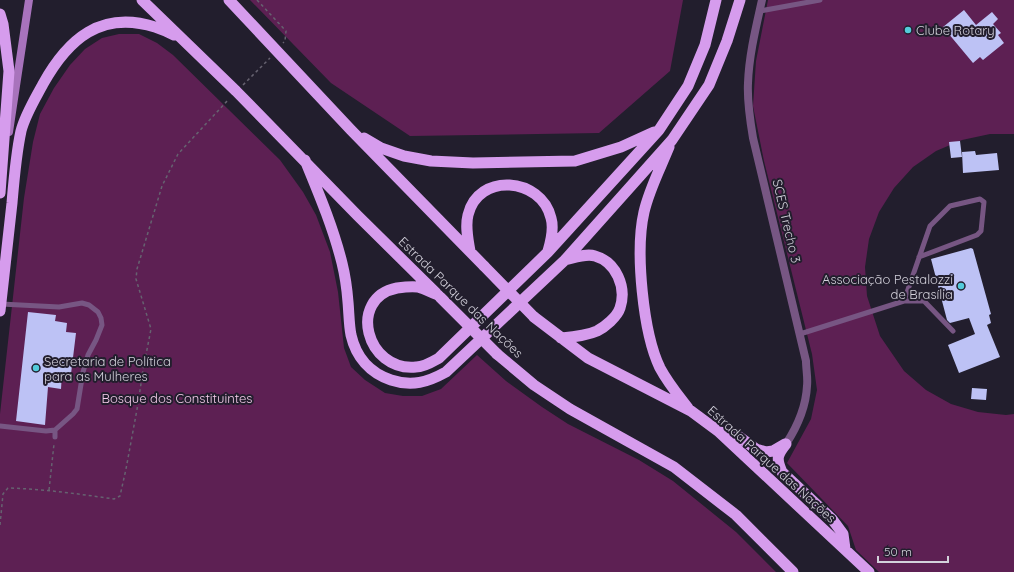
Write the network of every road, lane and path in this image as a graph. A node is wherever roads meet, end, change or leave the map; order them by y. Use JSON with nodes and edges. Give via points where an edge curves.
{"nodes":[{"id":1,"x":29,"y":0,"type":"edge"},
{"id":2,"x":142,"y":0,"type":"edge"},
{"id":3,"x":229,"y":0,"type":"edge"},
{"id":4,"x":257,"y":0,"type":"edge"},
{"id":5,"x":716,"y":0,"type":"edge"},
{"id":6,"x":740,"y":0,"type":"edge"},
{"id":7,"x":762,"y":0,"type":"edge"},
{"id":8,"x":820,"y":0,"type":"edge"},
{"id":9,"x":760,"y":11,"type":"junction"},
{"id":10,"x":0,"y":14,"type":"edge"},
{"id":11,"x":180,"y":38,"type":"junction"},
{"id":12,"x":276,"y":52,"type":"junction"},
{"id":13,"x":17,"y":83,"type":"junction"},
{"id":14,"x":236,"y":91,"type":"junction"},
{"id":15,"x":351,"y":130,"type":"junction"},
{"id":16,"x":658,"y":130,"type":"junction"},
{"id":17,"x":672,"y":140,"type":"junction"},
{"id":18,"x":305,"y":160,"type":"junction"},
{"id":19,"x":2,"y":178,"type":"junction"},
{"id":20,"x":14,"y":183,"type":"junction"},
{"id":21,"x":0,"y":193,"type":"edge"},
{"id":22,"x":4,"y":238,"type":"edge"},
{"id":23,"x":470,"y":251,"type":"junction"},
{"id":24,"x":548,"y":252,"type":"junction"},
{"id":25,"x":919,"y":257,"type":"junction"},
{"id":26,"x":565,"y":260,"type":"junction"},
{"id":27,"x":439,"y":296,"type":"junction"},
{"id":28,"x":904,"y":301,"type":"junction"},
{"id":29,"x":0,"y":308,"type":"edge"},
{"id":30,"x":953,"y":331,"type":"dead end"},
{"id":31,"x":800,"y":334,"type":"junction"},
{"id":32,"x":561,"y":338,"type":"junction"},
{"id":33,"x":691,"y":411,"type":"junction"},
{"id":34,"x":0,"y":426,"type":"edge"},
{"id":35,"x":56,"y":430,"type":"junction"},
{"id":36,"x":718,"y":431,"type":"junction"},
{"id":37,"x":55,"y":437,"type":"joint"},
{"id":38,"x":786,"y":444,"type":"junction"},
{"id":39,"x":49,"y":490,"type":"junction"},
{"id":40,"x":0,"y":525,"type":"edge"},
{"id":41,"x":845,"y":549,"type":"junction"},
{"id":42,"x":793,"y":572,"type":"edge"},
{"id":43,"x":869,"y":572,"type":"edge"}],
"edges":[{"from":1,"to":13,"type":"main road"},
{"from":2,"to":11,"type":"highway","name":"Estrada Parque das Nações"},
{"from":3,"to":12,"type":"highway","name":"Estrada Parque das Nações"},
{"from":4,"to":12,"type":"path","via":[[286,30],[285,42]]},
{"from":5,"to":16,"type":"highway","via":[[705,45],[688,86]]},
{"from":6,"to":17,"type":"highway","via":[[709,85]]},
{"from":7,"to":9,"type":"street","name":"SCES Trecho 3"},
{"from":8,"to":9,"type":"lane"},
{"from":9,"to":31,"type":"street","name":"SCES Trecho 3","via":[[750,61],[748,107],[753,138]]},
{"from":10,"to":19,"type":"highway","via":[[4,24],[9,71]]},
{"from":11,"to":14,"type":"highway","name":"Estrada Parque das Nações"},
{"from":11,"to":20,"type":"highway","via":[[155,27],[121,21],[92,28],[83,34],[50,72],[32,104],[22,130]]},
{"from":12,"to":14,"type":"path"},
{"from":12,"to":15,"type":"highway","name":"Estrada Parque das Nações"},
{"from":13,"to":19,"type":"main road"},
{"from":13,"to":20,"type":"main road"},
{"from":14,"to":18,"type":"highway","name":"Estrada Parque das Nações"},
{"from":14,"to":39,"type":"path","via":[[178,154],[162,186],[137,269],[136,279],[151,329],[120,496],[114,499]]},
{"from":15,"to":16,"type":"highway","via":[[381,148],[404,156],[432,161],[473,163],[575,161],[621,147]]},
{"from":15,"to":23,"type":"highway","name":"Estrada Parque das Nações"},
{"from":16,"to":24,"type":"highway"},
{"from":17,"to":26,"type":"highway"},
{"from":17,"to":33,"type":"highway","via":[[651,188],[644,213],[640,236],[641,270],[650,340],[671,387]]},
{"from":18,"to":26,"type":"highway","via":[[338,250],[348,300],[351,334],[357,351],[367,366],[381,377],[414,384],[432,380],[446,372]]},
{"from":18,"to":27,"type":"highway","name":"Estrada Parque das Nações"},
{"from":19,"to":21,"type":"highway"},
{"from":20,"to":22,"type":"highway"},
{"from":22,"to":29,"type":"highway"},
{"from":23,"to":24,"type":"highway","via":[[466,229],[468,213],[477,197],[490,188],[507,184],[523,186],[536,194],[547,207],[552,219],[552,237]]},
{"from":23,"to":32,"type":"highway","name":"Estrada Parque das Nações","bridge":true,"via":[[534,317]]},
{"from":24,"to":27,"type":"highway","via":[[439,358],[416,367],[402,367],[388,361],[375,350],[368,332],[367,317],[370,307],[379,296],[406,286],[417,287]]},
{"from":25,"to":25,"type":"lane","via":[[930,226],[950,206],[980,199],[984,202],[981,231],[977,235]]},
{"from":25,"to":28,"type":"lane"},
{"from":26,"to":32,"type":"highway","via":[[594,255],[608,262],[621,284],[622,297],[616,315],[598,331],[584,336]]},
{"from":27,"to":42,"type":"highway","name":"Estrada Parque das Nações","bridge":true,"via":[[497,354],[534,385],[570,409],[674,467],[736,515]]},
{"from":28,"to":30,"type":"lane","via":[[924,301]]},
{"from":28,"to":31,"type":"lane"},
{"from":29,"to":35,"type":"lane","via":[[59,307],[82,303],[98,312],[102,325],[82,372],[77,409]]},
{"from":31,"to":38,"type":"street","name":"SCES Trecho 3","via":[[806,361],[807,386],[802,412]]},
{"from":32,"to":33,"type":"highway","name":"Estrada Parque das Nações","via":[[588,358]]},
{"from":33,"to":36,"type":"highway","name":"Estrada Parque das Nações"},
{"from":34,"to":35,"type":"lane"},
{"from":35,"to":37,"type":"lane"},
{"from":36,"to":38,"type":"highway","via":[[738,436],[756,449],[766,452]]},
{"from":36,"to":41,"type":"highway","name":"Estrada Parque das Nações"},
{"from":37,"to":39,"type":"path"},
{"from":38,"to":41,"type":"highway","via":[[778,455],[782,472],[832,519],[843,534]]},
{"from":39,"to":40,"type":"path","via":[[8,488],[3,494]]},
{"from":41,"to":43,"type":"highway","name":"Estrada Parque das Nações"}]}
